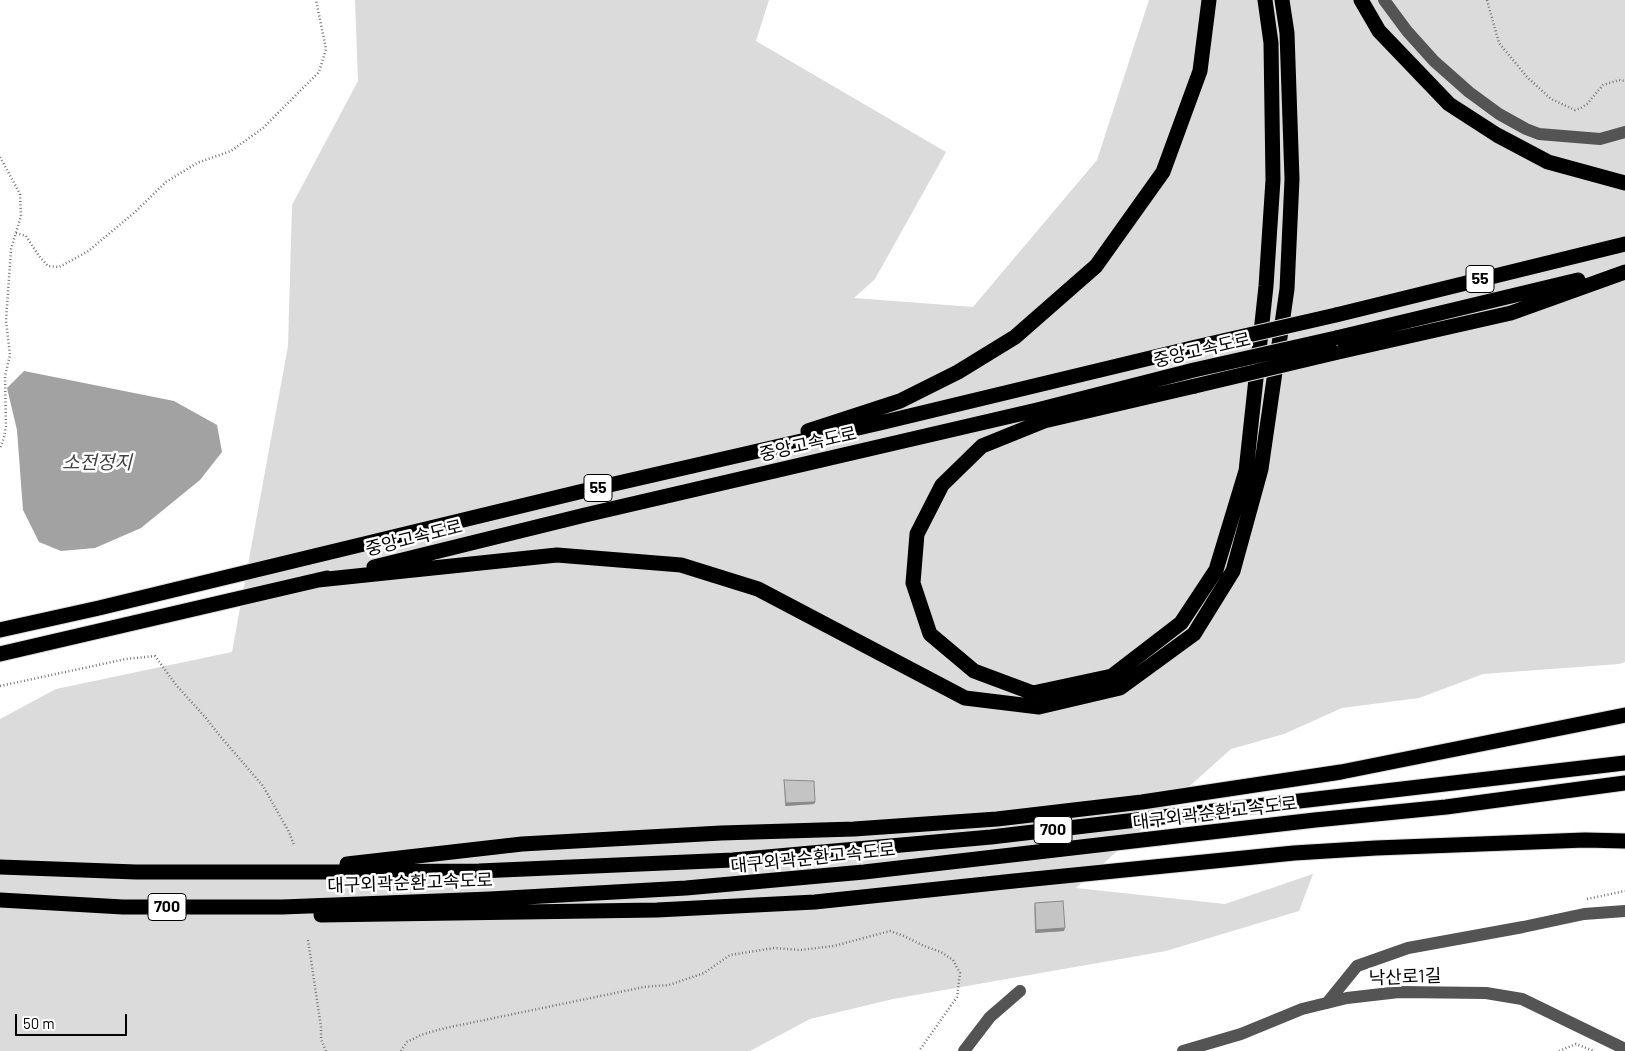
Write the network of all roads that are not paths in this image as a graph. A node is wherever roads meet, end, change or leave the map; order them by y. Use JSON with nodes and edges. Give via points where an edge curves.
{"nodes":[{"id":1,"x":1209,"y":0,"type":"edge"},
{"id":2,"x":1265,"y":0,"type":"edge"},
{"id":3,"x":1282,"y":0,"type":"edge"},
{"id":4,"x":1361,"y":0,"type":"edge"},
{"id":5,"x":1384,"y":0,"type":"edge"},
{"id":6,"x":1625,"y":132,"type":"edge"},
{"id":7,"x":1625,"y":183,"type":"edge"},
{"id":8,"x":1625,"y":244,"type":"edge"},
{"id":9,"x":1625,"y":268,"type":"edge"},
{"id":10,"x":1625,"y":272,"type":"edge"},
{"id":11,"x":1335,"y":345,"type":"junction"},
{"id":12,"x":711,"y":462,"type":"junction"},
{"id":13,"x":318,"y":580,"type":"junction"},
{"id":14,"x":0,"y":630,"type":"edge"},
{"id":15,"x":0,"y":654,"type":"edge"},
{"id":16,"x":1625,"y":716,"type":"edge"},
{"id":17,"x":1625,"y":763,"type":"edge"},
{"id":18,"x":1625,"y":783,"type":"edge"},
{"id":19,"x":1625,"y":841,"type":"edge"},
{"id":20,"x":0,"y":867,"type":"edge"},
{"id":21,"x":266,"y":872,"type":"junction"},
{"id":22,"x":0,"y":900,"type":"edge"},
{"id":23,"x":213,"y":907,"type":"junction"},
{"id":24,"x":1625,"y":912,"type":"edge"},
{"id":25,"x":1020,"y":991,"type":"dead end"},
{"id":26,"x":1327,"y":1003,"type":"junction"},
{"id":27,"x":1625,"y":1048,"type":"edge"},
{"id":28,"x":964,"y":1051,"type":"edge"},
{"id":29,"x":1183,"y":1051,"type":"edge"}],
"edges":[{"from":1,"to":12,"type":"highway","via":[[1200,71],[1163,172],[1096,266],[1015,338],[958,372],[900,401]]},
{"from":2,"to":11,"type":"highway","bridge":true,"via":[[1271,42],[1272,170],[1266,286],[1246,471],[1216,570],[1181,622],[1112,676],[1033,693],[974,671],[930,634],[913,582],[917,534],[942,485],[982,446],[1044,422],[1195,386]]},
{"from":3,"to":13,"type":"highway","via":[[1287,33],[1292,188],[1287,289],[1262,469],[1234,571],[1194,634],[1120,688],[1039,707],[965,698],[758,588],[681,565],[557,555]]},
{"from":4,"to":7,"type":"highway","via":[[1379,31],[1449,104],[1548,162]]},
{"from":5,"to":6,"type":"street","via":[[1407,31],[1441,67],[1499,114],[1526,129],[1539,134],[1600,139]]},
{"from":8,"to":12,"type":"highway","name":"중앙고속도로","number":"55","bridge":true},
{"from":9,"to":11,"type":"highway","name":"중앙고속도로","number":"55"},
{"from":10,"to":11,"type":"highway","via":[[1510,313]]},
{"from":11,"to":13,"type":"highway","name":"중앙고속도로","number":"55","bridge":true,"via":[[1194,370]]},
{"from":12,"to":14,"type":"highway","name":"중앙고속도로","number":"55"},
{"from":13,"to":15,"type":"highway","name":"중앙고속도로","number":"55"},
{"from":16,"to":21,"type":"highway","via":[[1341,772],[997,820],[522,844]]},
{"from":17,"to":21,"type":"highway","name":"대구외곽순환고속도로","number":"700","via":[[1009,834],[733,860],[478,871]]},
{"from":18,"to":23,"type":"highway","name":"대구외곽순환고속도로","number":"700","via":[[1446,806],[768,881],[490,899]]},
{"from":19,"to":23,"type":"highway","via":[[1376,848],[1294,854],[815,902],[746,906],[319,915],[248,913]]},
{"from":20,"to":21,"type":"highway","name":"대구외곽순환고속도로","number":"700"},
{"from":22,"to":23,"type":"highway","name":"대구외곽순환고속도로","number":"700"},
{"from":24,"to":26,"type":"street","via":[[1584,914],[1408,948],[1357,966]]},
{"from":25,"to":28,"type":"street","via":[[990,1017]]},
{"from":26,"to":27,"type":"street","name":"낙산로1길","via":[[1399,992],[1486,993],[1522,999]]},
{"from":26,"to":29,"type":"street","name":"낙산로1길"}]}
